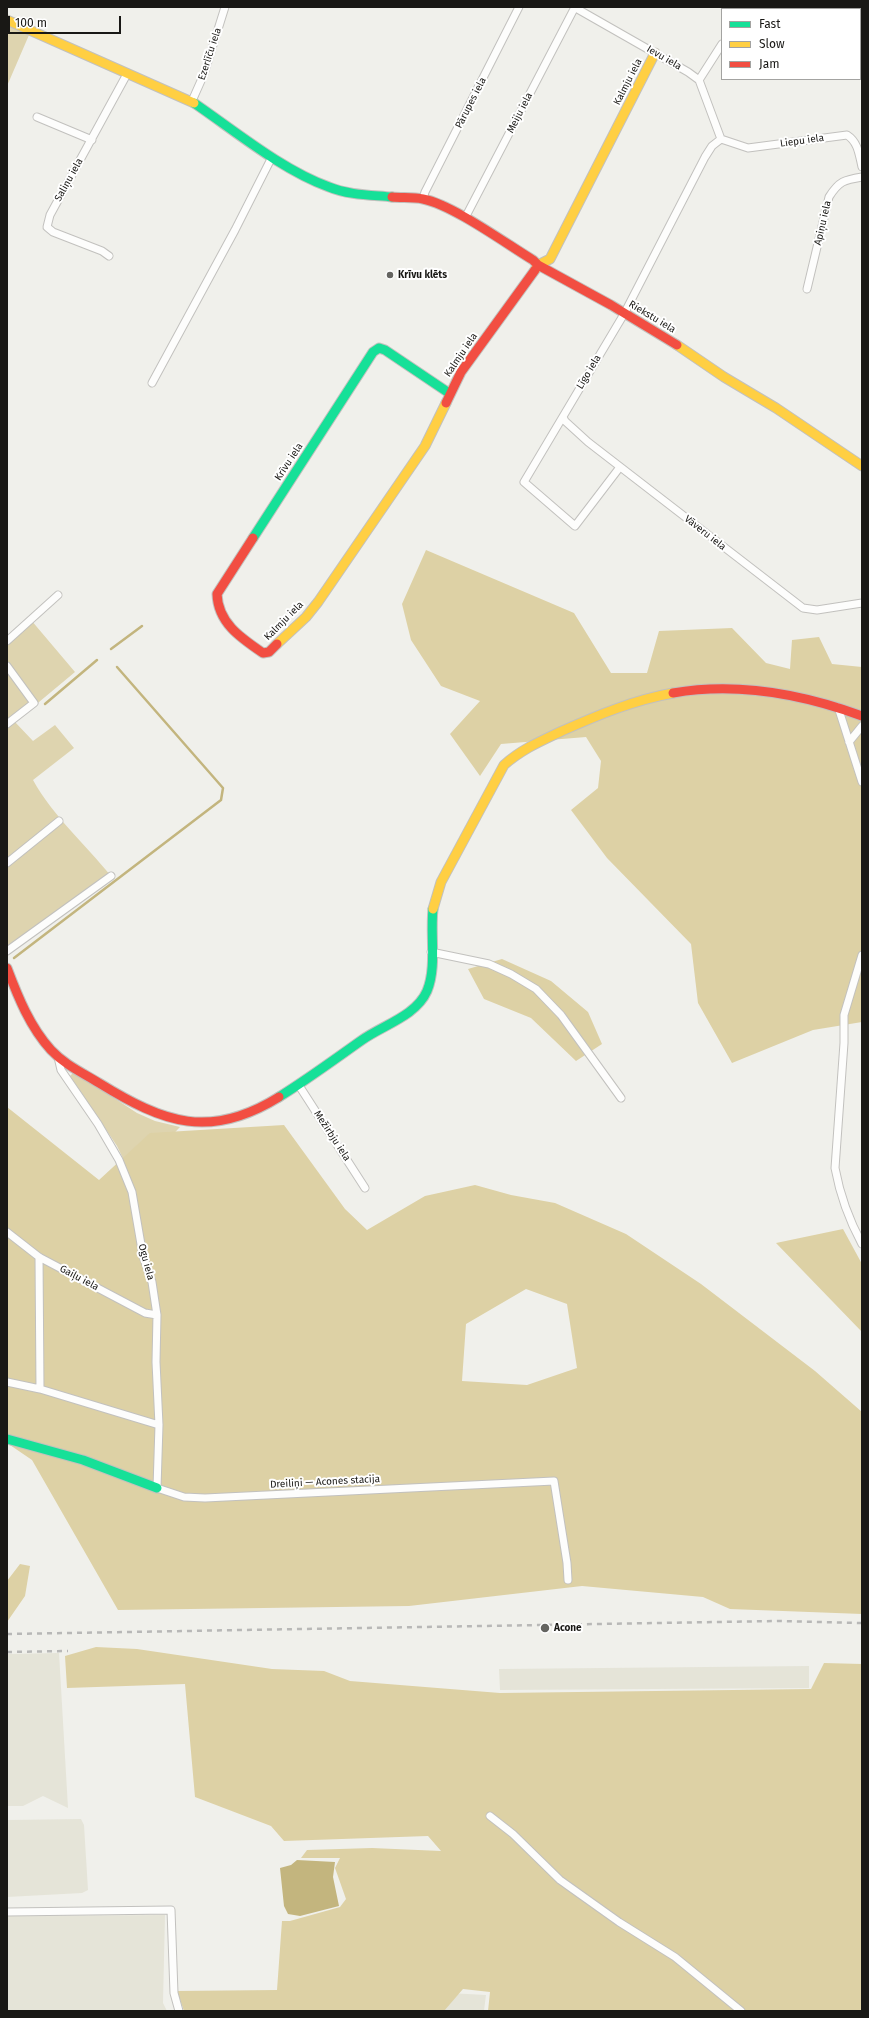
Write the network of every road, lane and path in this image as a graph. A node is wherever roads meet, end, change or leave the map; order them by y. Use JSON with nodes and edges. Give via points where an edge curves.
{"nodes":[{"id":1,"x":225,"y":7,"type":"edge"},
{"id":2,"x":519,"y":7,"type":"edge"},
{"id":3,"x":575,"y":7,"type":"edge"},
{"id":4,"x":7,"y":20,"type":"edge"},
{"id":5,"x":721,"y":46,"type":"edge"},
{"id":6,"x":655,"y":53,"type":"junction"},
{"id":7,"x":128,"y":74,"type":"junction"},
{"id":8,"x":699,"y":80,"type":"junction"},
{"id":9,"x":192,"y":101,"type":"junction"},
{"id":10,"x":37,"y":117,"type":"dead end"},
{"id":11,"x":721,"y":139,"type":"junction"},
{"id":12,"x":92,"y":140,"type":"junction"},
{"id":13,"x":272,"y":158,"type":"junction"},
{"id":14,"x":862,"y":167,"type":"edge"},
{"id":15,"x":862,"y":177,"type":"edge"},
{"id":16,"x":423,"y":199,"type":"junction"},
{"id":17,"x":465,"y":218,"type":"junction"},
{"id":18,"x":108,"y":256,"type":"dead end"},
{"id":19,"x":538,"y":265,"type":"junction"},
{"id":20,"x":807,"y":289,"type":"dead end"},
{"id":21,"x":624,"y":314,"type":"junction"},
{"id":22,"x":152,"y":383,"type":"dead end"},
{"id":23,"x":449,"y":393,"type":"junction"},
{"id":24,"x":563,"y":417,"type":"junction"},
{"id":25,"x":862,"y":466,"type":"edge"},
{"id":26,"x":620,"y":467,"type":"junction"},
{"id":27,"x":58,"y":595,"type":"dead end"},
{"id":28,"x":862,"y":603,"type":"edge"},
{"id":29,"x":7,"y":641,"type":"edge"},
{"id":30,"x":263,"y":653,"type":"joint"},
{"id":31,"x":7,"y":666,"type":"edge"},
{"id":32,"x":838,"y":707,"type":"junction"},
{"id":33,"x":862,"y":716,"type":"edge"},
{"id":34,"x":7,"y":724,"type":"edge"},
{"id":35,"x":862,"y":726,"type":"edge"},
{"id":36,"x":849,"y":742,"type":"junction"},
{"id":37,"x":862,"y":782,"type":"edge"},
{"id":38,"x":59,"y":821,"type":"dead end"},
{"id":39,"x":7,"y":863,"type":"edge"},
{"id":40,"x":110,"y":876,"type":"dead end"},
{"id":41,"x":7,"y":951,"type":"edge"},
{"id":42,"x":431,"y":952,"type":"junction"},
{"id":43,"x":862,"y":955,"type":"edge"},
{"id":44,"x":7,"y":968,"type":"edge"},
{"id":45,"x":58,"y":1057,"type":"junction"},
{"id":46,"x":298,"y":1084,"type":"junction"},
{"id":47,"x":621,"y":1098,"type":"dead end"},
{"id":48,"x":365,"y":1188,"type":"dead end"},
{"id":49,"x":7,"y":1232,"type":"edge"},
{"id":50,"x":862,"y":1244,"type":"edge"},
{"id":51,"x":39,"y":1257,"type":"junction"},
{"id":52,"x":157,"y":1316,"type":"junction"},
{"id":53,"x":7,"y":1382,"type":"edge"},
{"id":54,"x":40,"y":1389,"type":"junction"},
{"id":55,"x":159,"y":1425,"type":"junction"},
{"id":56,"x":7,"y":1439,"type":"edge"},
{"id":57,"x":157,"y":1488,"type":"junction"},
{"id":58,"x":568,"y":1580,"type":"dead end"},
{"id":59,"x":490,"y":1816,"type":"dead end"},
{"id":60,"x":7,"y":1912,"type":"edge"},
{"id":61,"x":179,"y":2011,"type":"edge"},
{"id":62,"x":741,"y":2011,"type":"edge"}],
"edges":[{"from":1,"to":9,"type":"street","name":"Ezerlīču iela","via":[[204,74]]},
{"from":2,"to":16,"type":"street","name":"Pārupes iela","via":[[424,192]]},
{"from":3,"to":6,"type":"street","name":"Ievu iela"},
{"from":3,"to":17,"type":"street","name":"Meiju iela"},
{"from":4,"to":7,"type":"street","name":"Riekstu iela"},
{"from":5,"to":8,"type":"street"},
{"from":6,"to":8,"type":"street","name":"Ievu iela"},
{"from":6,"to":19,"type":"street","name":"Kalmju iela","via":[[550,259]]},
{"from":7,"to":9,"type":"street","name":"Riekstu iela"},
{"from":7,"to":12,"type":"street","name":"Saliņu iela"},
{"from":8,"to":11,"type":"street"},
{"from":9,"to":13,"type":"street","name":"Riekstu iela"},
{"from":10,"to":12,"type":"street"},
{"from":11,"to":14,"type":"street","name":"Liepu iela","via":[[748,148],[848,135],[854,139],[858,148]]},
{"from":11,"to":21,"type":"street","name":"Līgo iela","via":[[712,146],[705,157]]},
{"from":12,"to":18,"type":"street","name":"Saliņu iela","via":[[50,215],[47,227]]},
{"from":13,"to":16,"type":"street","name":"Riekstu iela","via":[[330,188],[365,195]]},
{"from":13,"to":22,"type":"street"},
{"from":15,"to":20,"type":"street","name":"Apiņu iela","via":[[845,180],[836,185],[829,197]]},
{"from":16,"to":17,"type":"street","name":"Riekstu iela"},
{"from":17,"to":19,"type":"street","name":"Riekstu iela"},
{"from":19,"to":21,"type":"street","name":"Riekstu iela"},
{"from":19,"to":23,"type":"street","name":"Kalmju iela"},
{"from":21,"to":24,"type":"street","name":"Līgo iela"},
{"from":21,"to":25,"type":"street","name":"Riekstu iela","via":[[773,406]]},
{"from":23,"to":30,"type":"street","name":"Kalmju iela","via":[[437,426],[425,446],[318,602],[269,652]]},
{"from":23,"to":30,"type":"street","name":"Krīvu iela","via":[[385,350],[379,348],[373,352],[217,594],[216,602],[227,622],[240,637]]},
{"from":24,"to":26,"type":"street","name":"Vāveru iela","via":[[576,432]]},
{"from":24,"to":26,"type":"street","name":"Līgo iela","via":[[524,482],[575,526]]},
{"from":26,"to":28,"type":"street","name":"Vāveru iela","via":[[803,608],[817,610]]},
{"from":27,"to":29,"type":"street"},
{"from":31,"to":34,"type":"street","via":[[34,703]]},
{"from":32,"to":33,"type":"street"},
{"from":32,"to":36,"type":"street"},
{"from":32,"to":42,"type":"street","via":[[733,689],[678,692],[616,708],[527,747],[504,765],[441,882],[432,914]]},
{"from":35,"to":36,"type":"street"},
{"from":36,"to":37,"type":"street"},
{"from":38,"to":39,"type":"street"},
{"from":40,"to":41,"type":"street"},
{"from":42,"to":46,"type":"street","via":[[430,982],[424,997],[414,1009],[370,1035]]},
{"from":42,"to":47,"type":"street","via":[[489,964],[536,989],[561,1015]]},
{"from":43,"to":50,"type":"street","via":[[844,1015],[835,1168],[848,1215]]},
{"from":44,"to":45,"type":"street","via":[[31,1021],[44,1042]]},
{"from":45,"to":46,"type":"street","via":[[132,1103],[154,1114],[185,1121],[228,1120],[253,1112]]},
{"from":45,"to":52,"type":"street","name":"Ogu iela","via":[[61,1070],[98,1124],[132,1192]]},
{"from":46,"to":48,"type":"street","name":"Mežirbju iela"},
{"from":49,"to":51,"type":"street","name":"Gaiļu iela"},
{"from":51,"to":52,"type":"street","name":"Gaiļu iela","via":[[146,1313]]},
{"from":51,"to":54,"type":"street"},
{"from":52,"to":55,"type":"street","name":"Ogu iela"},
{"from":53,"to":54,"type":"street"},
{"from":54,"to":55,"type":"street"},
{"from":55,"to":57,"type":"street","name":"Ogu iela"},
{"from":56,"to":57,"type":"street","name":"Dreiliņi — Acones stacija","via":[[79,1458]]},
{"from":57,"to":58,"type":"street","name":"Dreiliņi — Acones stacija","via":[[184,1497],[205,1498],[554,1481]]},
{"from":59,"to":62,"type":"street","via":[[513,1834],[560,1880],[619,1922],[675,1957]]},
{"from":60,"to":61,"type":"street","via":[[171,1910],[174,1993]]}]}
